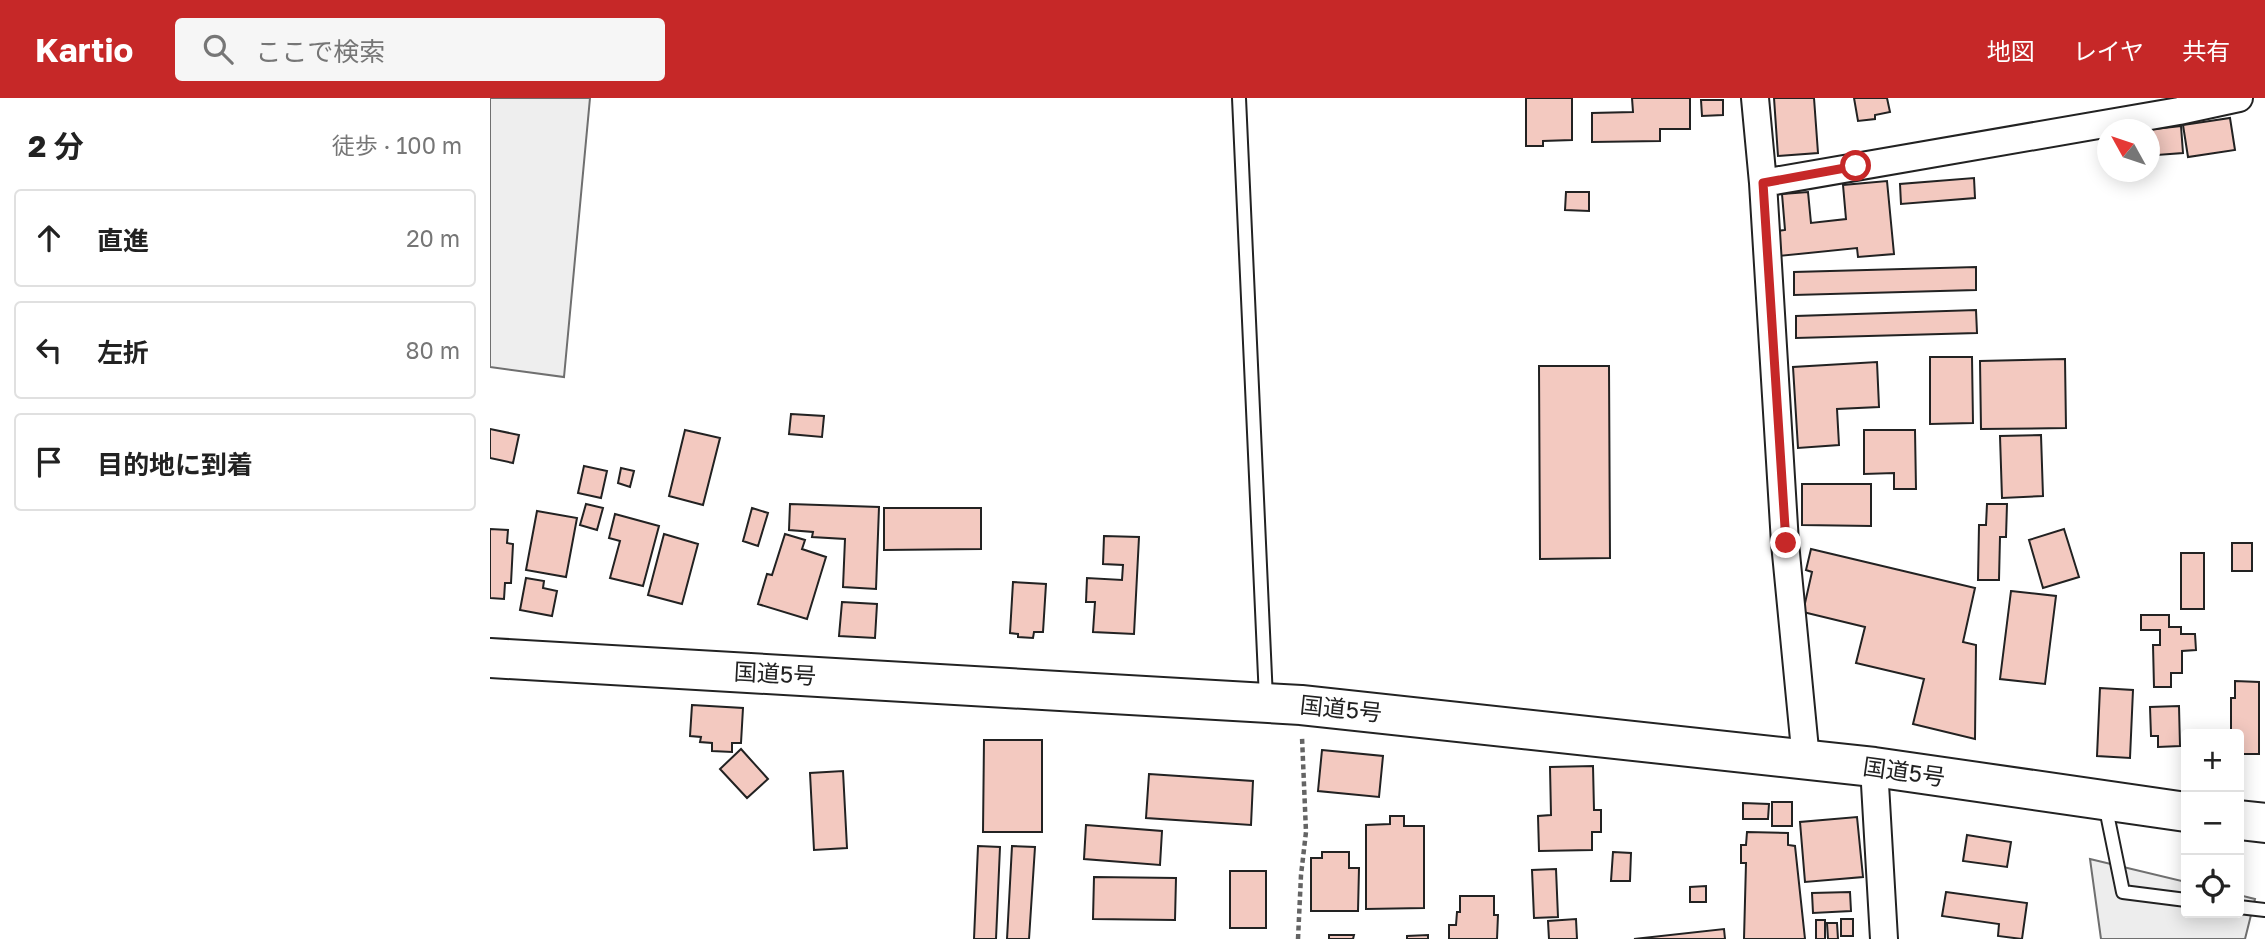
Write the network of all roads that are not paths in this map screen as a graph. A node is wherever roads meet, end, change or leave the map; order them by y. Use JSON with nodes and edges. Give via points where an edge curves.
{"nodes":[{"id":1,"x":1239,"y":98,"type":"edge"},
{"id":2,"x":1755,"y":98,"type":"edge"},
{"id":3,"x":2239,"y":98,"type":"edge"},
{"id":4,"x":2178,"y":105,"type":"edge"},
{"id":5,"x":1763,"y":183,"type":"junction"},
{"id":6,"x":490,"y":658,"type":"edge"},
{"id":7,"x":1284,"y":704,"type":"junction"},
{"id":8,"x":1806,"y":760,"type":"junction"},
{"id":9,"x":1874,"y":767,"type":"junction"},
{"id":10,"x":2104,"y":800,"type":"junction"},
{"id":11,"x":2181,"y":811,"type":"edge"},
{"id":12,"x":2244,"y":821,"type":"edge"},
{"id":13,"x":2265,"y":823,"type":"edge"},
{"id":14,"x":2181,"y":899,"type":"edge"},
{"id":15,"x":2244,"y":908,"type":"edge"},
{"id":16,"x":2265,"y":910,"type":"edge"},
{"id":17,"x":1884,"y":939,"type":"edge"}],
"edges":[{"from":1,"to":7,"type":"lane"},
{"from":2,"to":5,"type":"street"},
{"from":3,"to":4,"type":"street"},
{"from":4,"to":5,"type":"street"},
{"from":5,"to":8,"type":"street","via":[[1786,543]]},
{"from":6,"to":7,"type":"highway","name":"国道5号"},
{"from":7,"to":8,"type":"highway","name":"国道5号"},
{"from":8,"to":9,"type":"highway","name":"国道5号"},
{"from":9,"to":10,"type":"highway","name":"国道5号"},
{"from":9,"to":17,"type":"street"},
{"from":10,"to":11,"type":"highway","name":"国道5号"},
{"from":10,"to":14,"type":"lane","via":[[2123,892]]},
{"from":12,"to":13,"type":"highway"},
{"from":15,"to":16,"type":"lane"}]}
